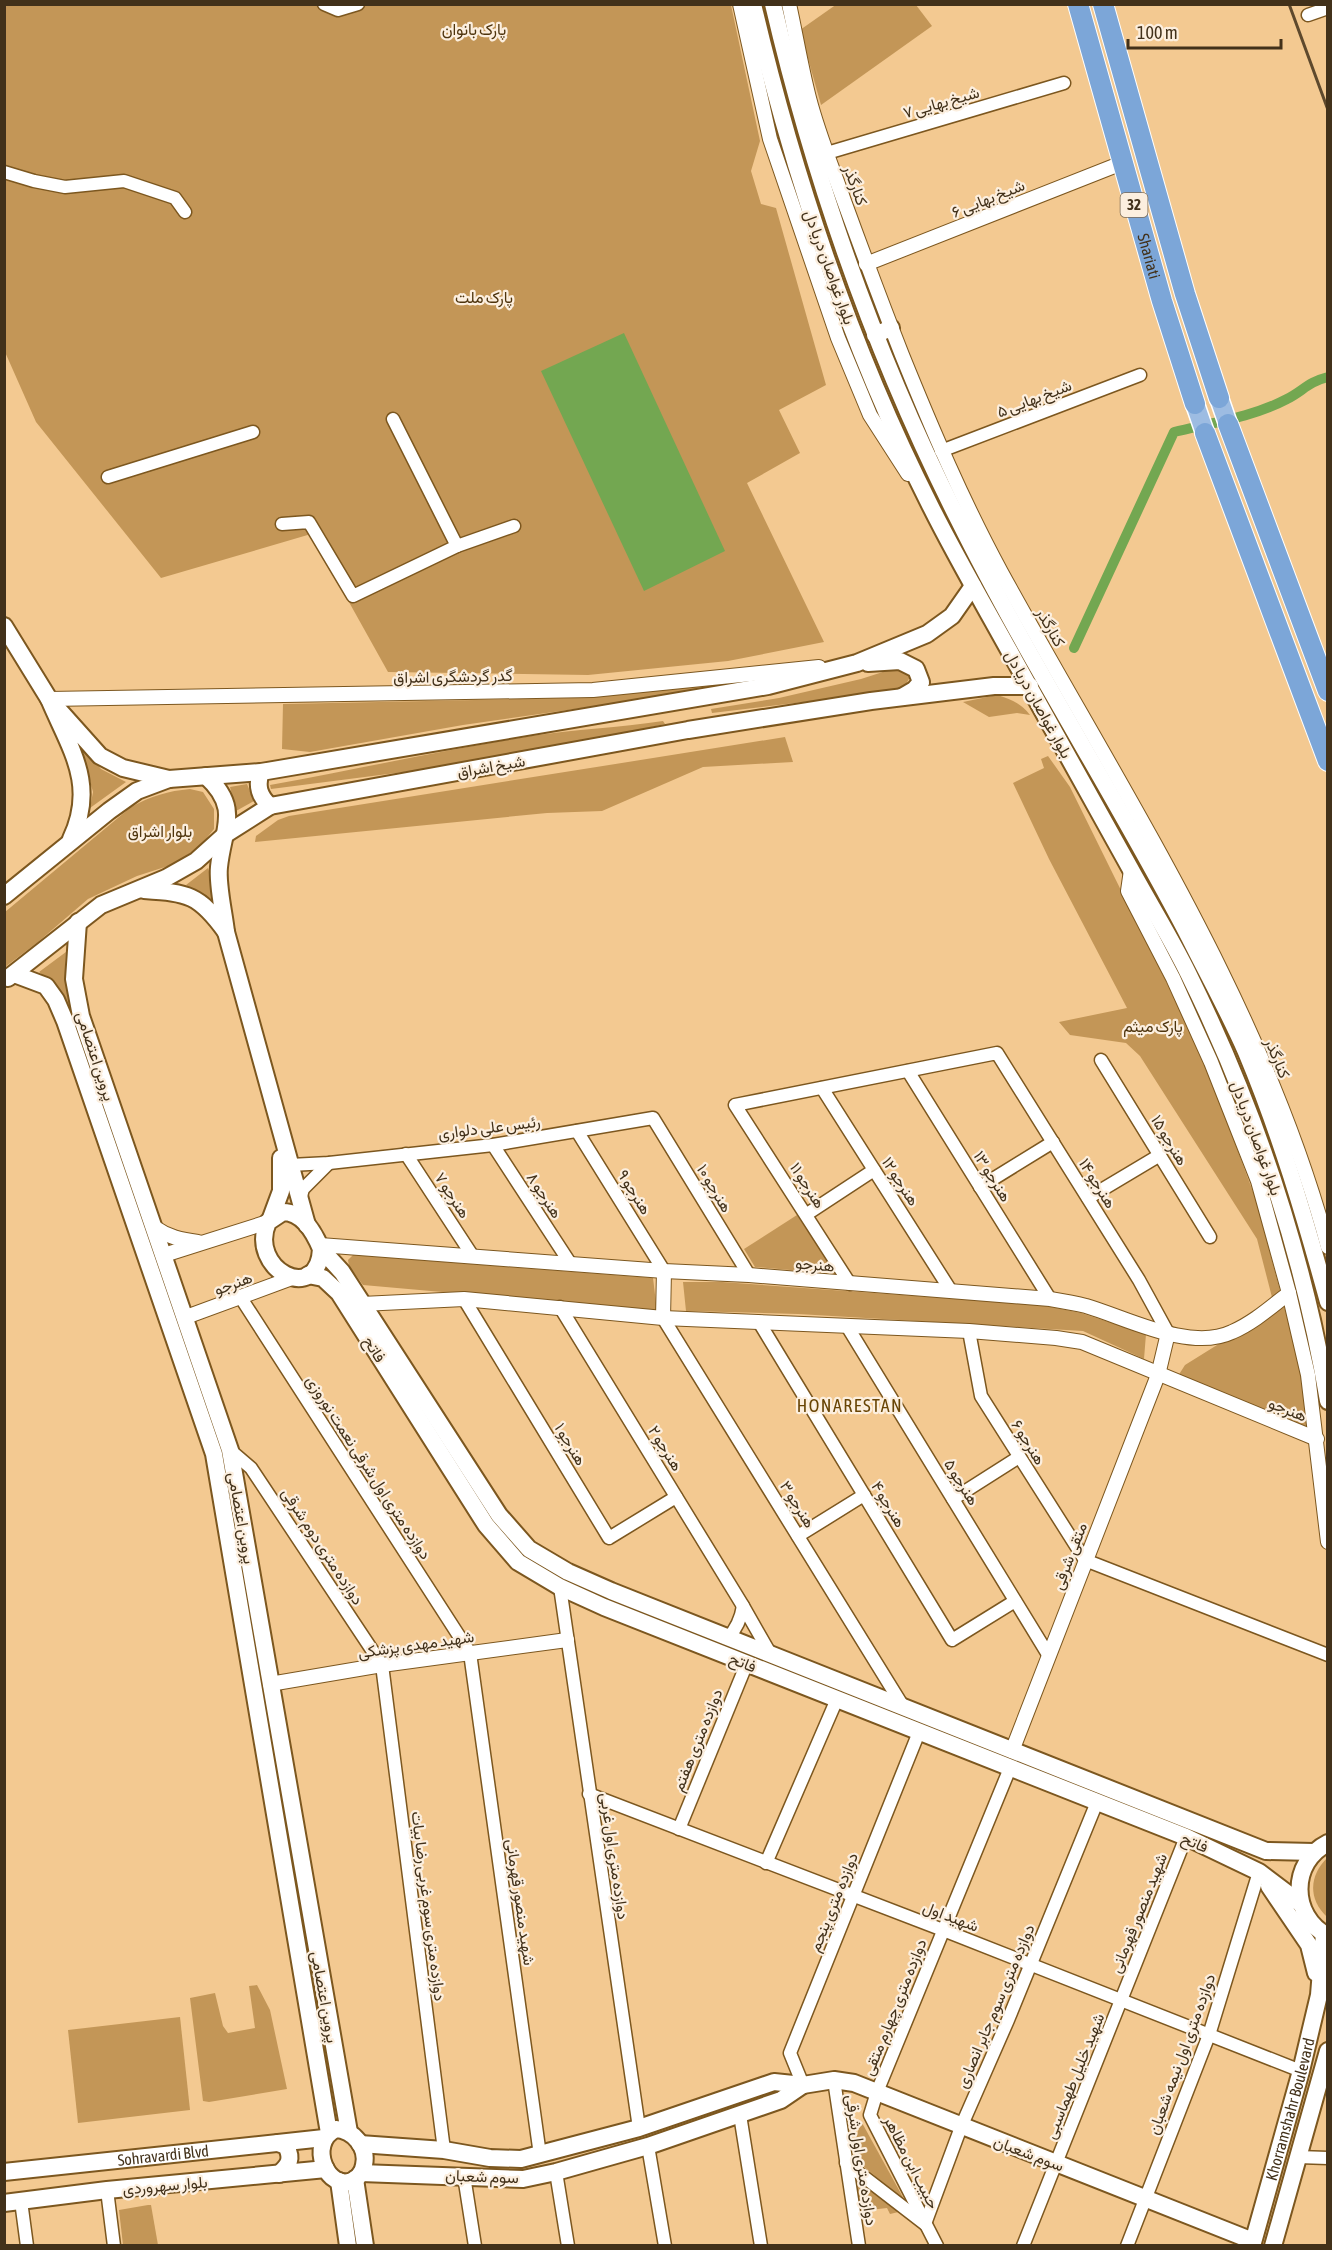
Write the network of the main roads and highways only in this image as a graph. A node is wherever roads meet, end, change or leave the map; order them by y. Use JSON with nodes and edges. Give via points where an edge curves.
{"nodes":[{"id":1,"x":753,"y":4,"type":"edge"},
{"id":2,"x":773,"y":4,"type":"edge"},
{"id":3,"x":1078,"y":4,"type":"edge"},
{"id":4,"x":1103,"y":4,"type":"edge"},
{"id":5,"x":891,"y":328,"type":"road end"},
{"id":6,"x":875,"y":335,"type":"junction"},
{"id":7,"x":1219,"y":398,"type":"joint"},
{"id":8,"x":1195,"y":404,"type":"joint"},
{"id":9,"x":1228,"y":424,"type":"joint"},
{"id":10,"x":1205,"y":433,"type":"joint"},
{"id":11,"x":973,"y":586,"type":"junction"},
{"id":12,"x":4,"y":626,"type":"edge"},
{"id":13,"x":857,"y":663,"type":"junction"},
{"id":14,"x":1030,"y":686,"type":"junction"},
{"id":15,"x":1328,"y":692,"type":"edge"},
{"id":16,"x":901,"y":697,"type":"junction"},
{"id":17,"x":49,"y":699,"type":"junction"},
{"id":18,"x":1328,"y":761,"type":"edge"},
{"id":19,"x":261,"y":772,"type":"junction"},
{"id":20,"x":206,"y":776,"type":"junction"},
{"id":21,"x":169,"y":779,"type":"junction"},
{"id":22,"x":270,"y":806,"type":"junction"},
{"id":23,"x":226,"y":834,"type":"junction"},
{"id":24,"x":68,"y":845,"type":"junction"},
{"id":25,"x":139,"y":890,"type":"junction"},
{"id":26,"x":4,"y":896,"type":"edge"},
{"id":27,"x":78,"y":922,"type":"junction"},
{"id":28,"x":226,"y":932,"type":"junction"},
{"id":29,"x":9,"y":977,"type":"edge"},
{"id":30,"x":279,"y":1127,"type":"junction"},
{"id":31,"x":270,"y":1220,"type":"junction"},
{"id":32,"x":307,"y":1225,"type":"junction"},
{"id":33,"x":320,"y":1247,"type":"junction"},
{"id":34,"x":156,"y":1258,"type":"junction"},
{"id":35,"x":300,"y":1276,"type":"junction"},
{"id":36,"x":1328,"y":1302,"type":"edge"},
{"id":37,"x":357,"y":1307,"type":"junction"},
{"id":38,"x":178,"y":1320,"type":"junction"},
{"id":39,"x":1328,"y":1401,"type":"edge"},
{"id":40,"x":524,"y":1556,"type":"junction"},
{"id":41,"x":1323,"y":1844,"type":"edge"},
{"id":42,"x":1258,"y":1872,"type":"junction"},
{"id":43,"x":1300,"y":1903,"type":"junction"},
{"id":44,"x":1326,"y":1935,"type":"edge"},
{"id":45,"x":1328,"y":1976,"type":"edge"},
{"id":46,"x":1319,"y":1995,"type":"junction"},
{"id":47,"x":1328,"y":2052,"type":"edge"},
{"id":48,"x":1324,"y":2076,"type":"edge"},
{"id":49,"x":803,"y":2085,"type":"junction"},
{"id":50,"x":326,"y":2135,"type":"junction"},
{"id":51,"x":355,"y":2138,"type":"junction"},
{"id":52,"x":278,"y":2143,"type":"junction"},
{"id":53,"x":390,"y":2146,"type":"junction"},
{"id":54,"x":4,"y":2172,"type":"edge"},
{"id":55,"x":279,"y":2174,"type":"junction"},
{"id":56,"x":392,"y":2174,"type":"junction"},
{"id":57,"x":345,"y":2176,"type":"junction"},
{"id":58,"x":13,"y":2202,"type":"edge"},
{"id":59,"x":1252,"y":2243,"type":"edge"},
{"id":60,"x":348,"y":2246,"type":"edge"},
{"id":61,"x":365,"y":2246,"type":"edge"},
{"id":62,"x":1273,"y":2246,"type":"edge"}],
"edges":[{"from":1,"to":11,"type":"main road","name":"بلوار غواصان دریا دل","via":[[789,172],[858,345],[931,507]]},
{"from":2,"to":6,"type":"main road","name":"بلوار غواصان دریا دل","via":[[791,50],[816,171]]},
{"from":3,"to":8,"type":"highway","name":"Shariati","number":"32"},
{"from":4,"to":7,"type":"highway","name":"Shariati","number":"32","via":[[1185,294]]},
{"from":5,"to":6,"type":"main road"},
{"from":6,"to":36,"type":"main road","name":"بلوار غواصان دریا دل","via":[[958,521],[1035,661],[1166,878],[1245,1052],[1280,1140]]},
{"from":7,"to":9,"type":"main road","number":"32"},
{"from":8,"to":10,"type":"main road","number":"32"},
{"from":9,"to":15,"type":"highway","number":"32"},
{"from":10,"to":18,"type":"highway","number":"32"},
{"from":11,"to":13,"type":"main road","name":"شیخ اشراق","via":[[952,616],[927,634]]},
{"from":11,"to":14,"type":"main road","name":"بلوار غواصان دریا دل"},
{"from":12,"to":17,"type":"main road"},
{"from":13,"to":16,"type":"main road","via":[[900,662],[916,669],[921,682]]},
{"from":13,"to":19,"type":"main road","name":"شیخ اشراق","via":[[768,686]]},
{"from":14,"to":16,"type":"main road","name":"شیخ اشراق","via":[[994,686]]},
{"from":14,"to":39,"type":"main road","name":"بلوار غواصان دریا دل","via":[[1187,972],[1228,1059],[1287,1227],[1310,1308]]},
{"from":16,"to":22,"type":"main road","name":"شیخ اشراق","via":[[688,730]]},
{"from":17,"to":21,"type":"main road","via":[[99,756],[123,768]]},
{"from":17,"to":24,"type":"main road","via":[[79,769],[83,795],[80,821]]},
{"from":19,"to":20,"type":"main road","name":"شیخ اشراق"},
{"from":19,"to":22,"type":"main road","via":[[258,787]]},
{"from":20,"to":21,"type":"main road","name":"شیخ اشراق"},
{"from":20,"to":23,"type":"main road","via":[[226,802]]},
{"from":21,"to":24,"type":"main road","name":"شیخ اشراق","via":[[137,791]]},
{"from":22,"to":23,"type":"main road","name":"شیخ اشراق"},
{"from":23,"to":25,"type":"main road","name":"شیخ اشراق","via":[[196,861]]},
{"from":23,"to":28,"type":"main road","via":[[218,868]]},
{"from":24,"to":26,"type":"main road","name":"شیخ اشراق"},
{"from":25,"to":27,"type":"main road","name":"شیخ اشراق","via":[[101,905]]},
{"from":25,"to":28,"type":"main road","via":[[181,892],[214,915]]},
{"from":27,"to":29,"type":"main road","name":"شیخ اشراق"},
{"from":27,"to":34,"type":"main road","name":"پروین اعتصامی","via":[[74,979],[81,1016],[154,1227]]},
{"from":28,"to":30,"type":"main road"},
{"from":29,"to":34,"type":"main road","name":"پروین اعتصامی","via":[[46,986],[56,1000]]},
{"from":30,"to":31,"type":"main road","via":[[281,1191]]},
{"from":30,"to":32,"type":"main road"},
{"from":31,"to":32,"type":"main road","via":[[290,1212]]},
{"from":31,"to":35,"type":"main road","via":[[264,1241],[269,1256],[282,1274]]},
{"from":32,"to":33,"type":"main road"},
{"from":33,"to":35,"type":"main road","via":[[318,1264]]},
{"from":33,"to":37,"type":"main road","name":"فاتح","via":[[342,1272]]},
{"from":34,"to":38,"type":"main road","name":"پروین اعتصامی"},
{"from":35,"to":37,"type":"main road","name":"فاتح","via":[[323,1278]]},
{"from":37,"to":40,"type":"main road","name":"فاتح"},
{"from":38,"to":50,"type":"main road","name":"پروین اعتصامی","via":[[214,1454]]},
{"from":38,"to":51,"type":"main road","name":"پروین اعتصامی","via":[[230,1450]]},
{"from":40,"to":41,"type":"main road","name":"فاتح","via":[[1266,1851]]},
{"from":40,"to":42,"type":"main road","name":"فاتح","via":[[560,1587],[604,1607],[1186,1838]]},
{"from":41,"to":43,"type":"main road","via":[[1305,1863],[1298,1889]]},
{"from":42,"to":43,"type":"main road","name":"فاتح"},
{"from":42,"to":46,"type":"main road","via":[[1309,1945]]},
{"from":43,"to":44,"type":"main road","via":[[1305,1915]]},
{"from":44,"to":46,"type":"main road","name":"Khorramshahr Boulevard"},
{"from":45,"to":46,"type":"main road"},
{"from":46,"to":59,"type":"main road","name":"Khorramshahr Boulevard"},
{"from":47,"to":48,"type":"main road","name":"Khorramshahr Boulevard"},
{"from":48,"to":62,"type":"main road","name":"Khorramshahr Boulevard"},
{"from":49,"to":53,"type":"main road","name":"سوم شعبان","via":[[774,2082],[639,2128],[521,2159]]},
{"from":49,"to":56,"type":"main road","name":"سوم شعبان","via":[[781,2100],[740,2115],[556,2172],[523,2179]]},
{"from":49,"to":59,"type":"main road","name":"سوم شعبان","via":[[834,2080],[854,2083]]},
{"from":50,"to":51,"type":"main road","via":[[336,2129]]},
{"from":50,"to":52,"type":"main road","name":"Sohravardi Blvd"},
{"from":50,"to":57,"type":"main road","via":[[321,2152]]},
{"from":51,"to":53,"type":"main road","name":"سوم شعبان"},
{"from":51,"to":57,"type":"main road","via":[[364,2153],[365,2164]]},
{"from":52,"to":54,"type":"main road","name":"Sohravardi Blvd"},
{"from":52,"to":55,"type":"main road","via":[[286,2146],[290,2160]]},
{"from":53,"to":56,"type":"main road","via":[[381,2162]]},
{"from":55,"to":57,"type":"main road","name":"بلوار سهروردی"},
{"from":55,"to":58,"type":"main road","name":"بلوار سهروردی"},
{"from":56,"to":57,"type":"main road","name":"سوم شعبان"},
{"from":57,"to":60,"type":"main road"},
{"from":57,"to":61,"type":"main road"}]}
